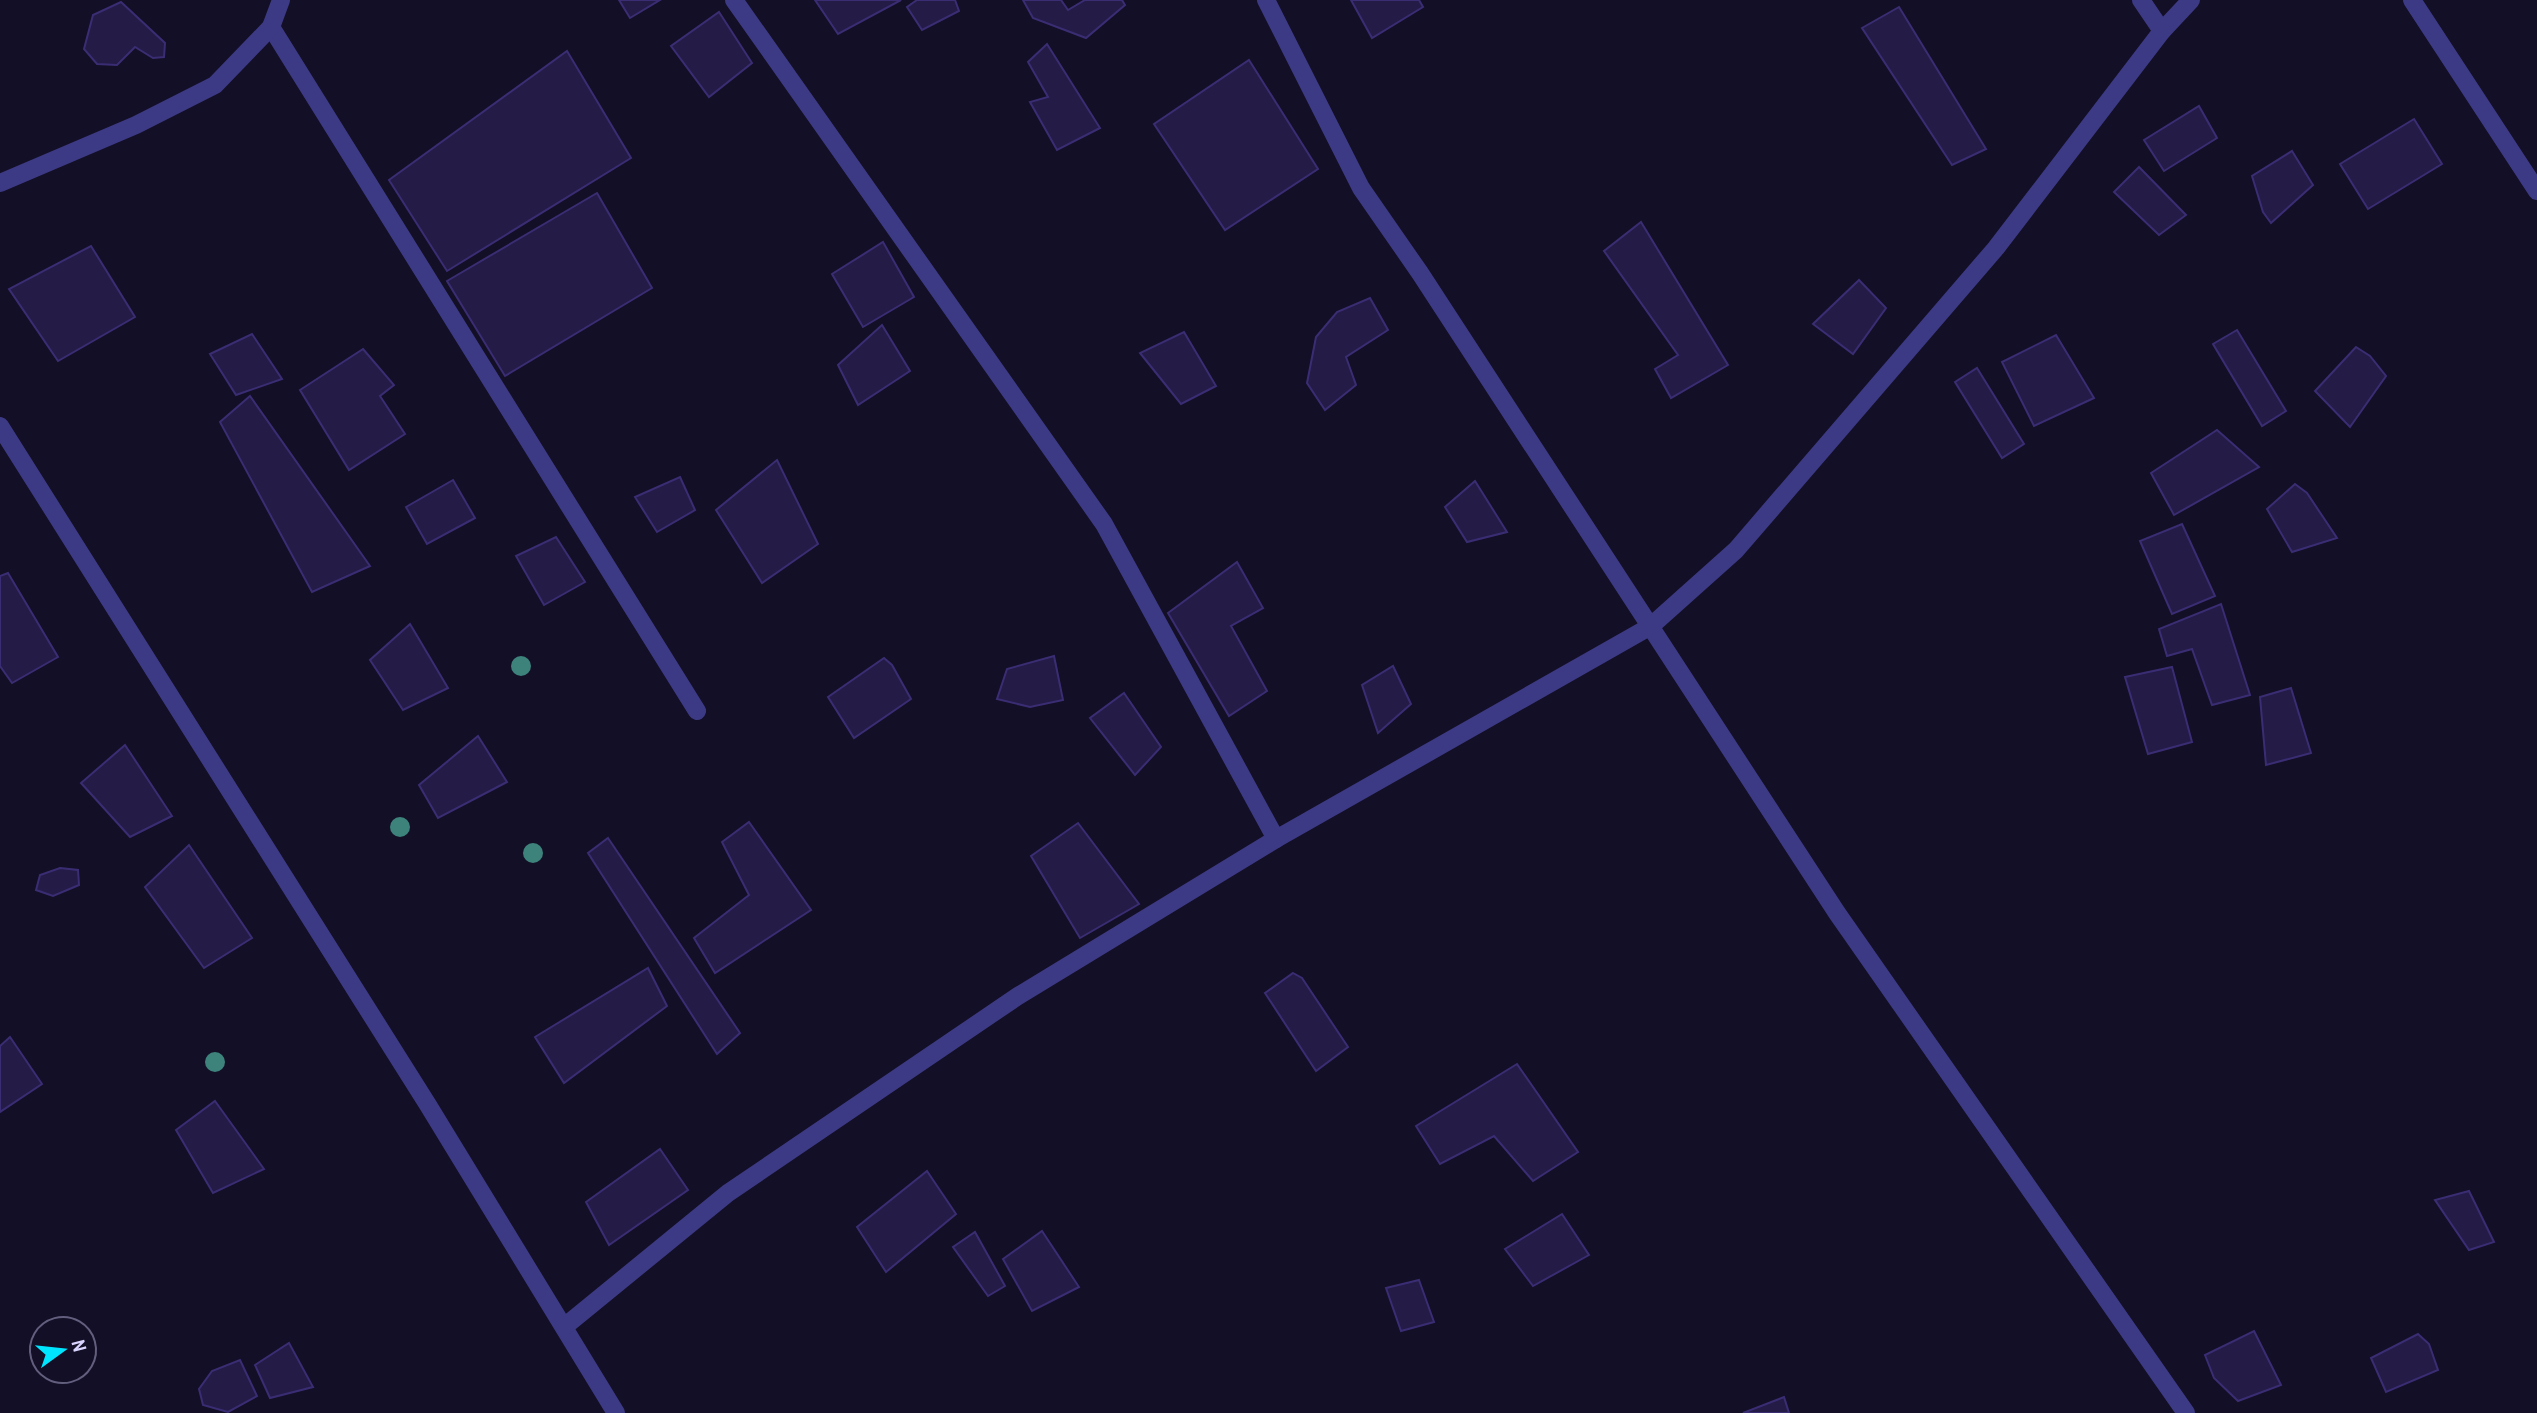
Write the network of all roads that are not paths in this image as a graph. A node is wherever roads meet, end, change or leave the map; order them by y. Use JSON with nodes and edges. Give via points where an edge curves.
{"nodes":[{"id":1,"x":281,"y":0,"type":"edge"},
{"id":2,"x":734,"y":0,"type":"edge"},
{"id":3,"x":1266,"y":0,"type":"edge"},
{"id":4,"x":2141,"y":0,"type":"edge"},
{"id":5,"x":2191,"y":0,"type":"edge"},
{"id":6,"x":2412,"y":0,"type":"edge"},
{"id":7,"x":271,"y":27,"type":"junction"},
{"id":8,"x":2162,"y":31,"type":"junction"},
{"id":9,"x":0,"y":183,"type":"edge"},
{"id":10,"x":2537,"y":191,"type":"edge"},
{"id":11,"x":0,"y":426,"type":"edge"},
{"id":12,"x":1651,"y":626,"type":"junction"},
{"id":13,"x":697,"y":711,"type":"dead end"},
{"id":14,"x":1276,"y":839,"type":"junction"},
{"id":15,"x":564,"y":1328,"type":"junction"},
{"id":16,"x":616,"y":1413,"type":"edge"},
{"id":17,"x":2186,"y":1413,"type":"edge"}],
"edges":[{"from":1,"to":7,"type":"street"},
{"from":2,"to":14,"type":"street","via":[[1104,524]]},
{"from":3,"to":12,"type":"street","via":[[1361,188]]},
{"from":4,"to":8,"type":"street"},
{"from":5,"to":8,"type":"street"},
{"from":6,"to":10,"type":"street"},
{"from":7,"to":9,"type":"street","via":[[215,85],[136,125]]},
{"from":7,"to":13,"type":"street"},
{"from":8,"to":12,"type":"street","via":[[1996,248],[1835,436],[1736,550]]},
{"from":11,"to":15,"type":"street"},
{"from":12,"to":14,"type":"street"},
{"from":12,"to":17,"type":"street","via":[[1838,913]]},
{"from":14,"to":15,"type":"street","via":[[1018,996],[728,1193]]},
{"from":15,"to":16,"type":"street"}]}
